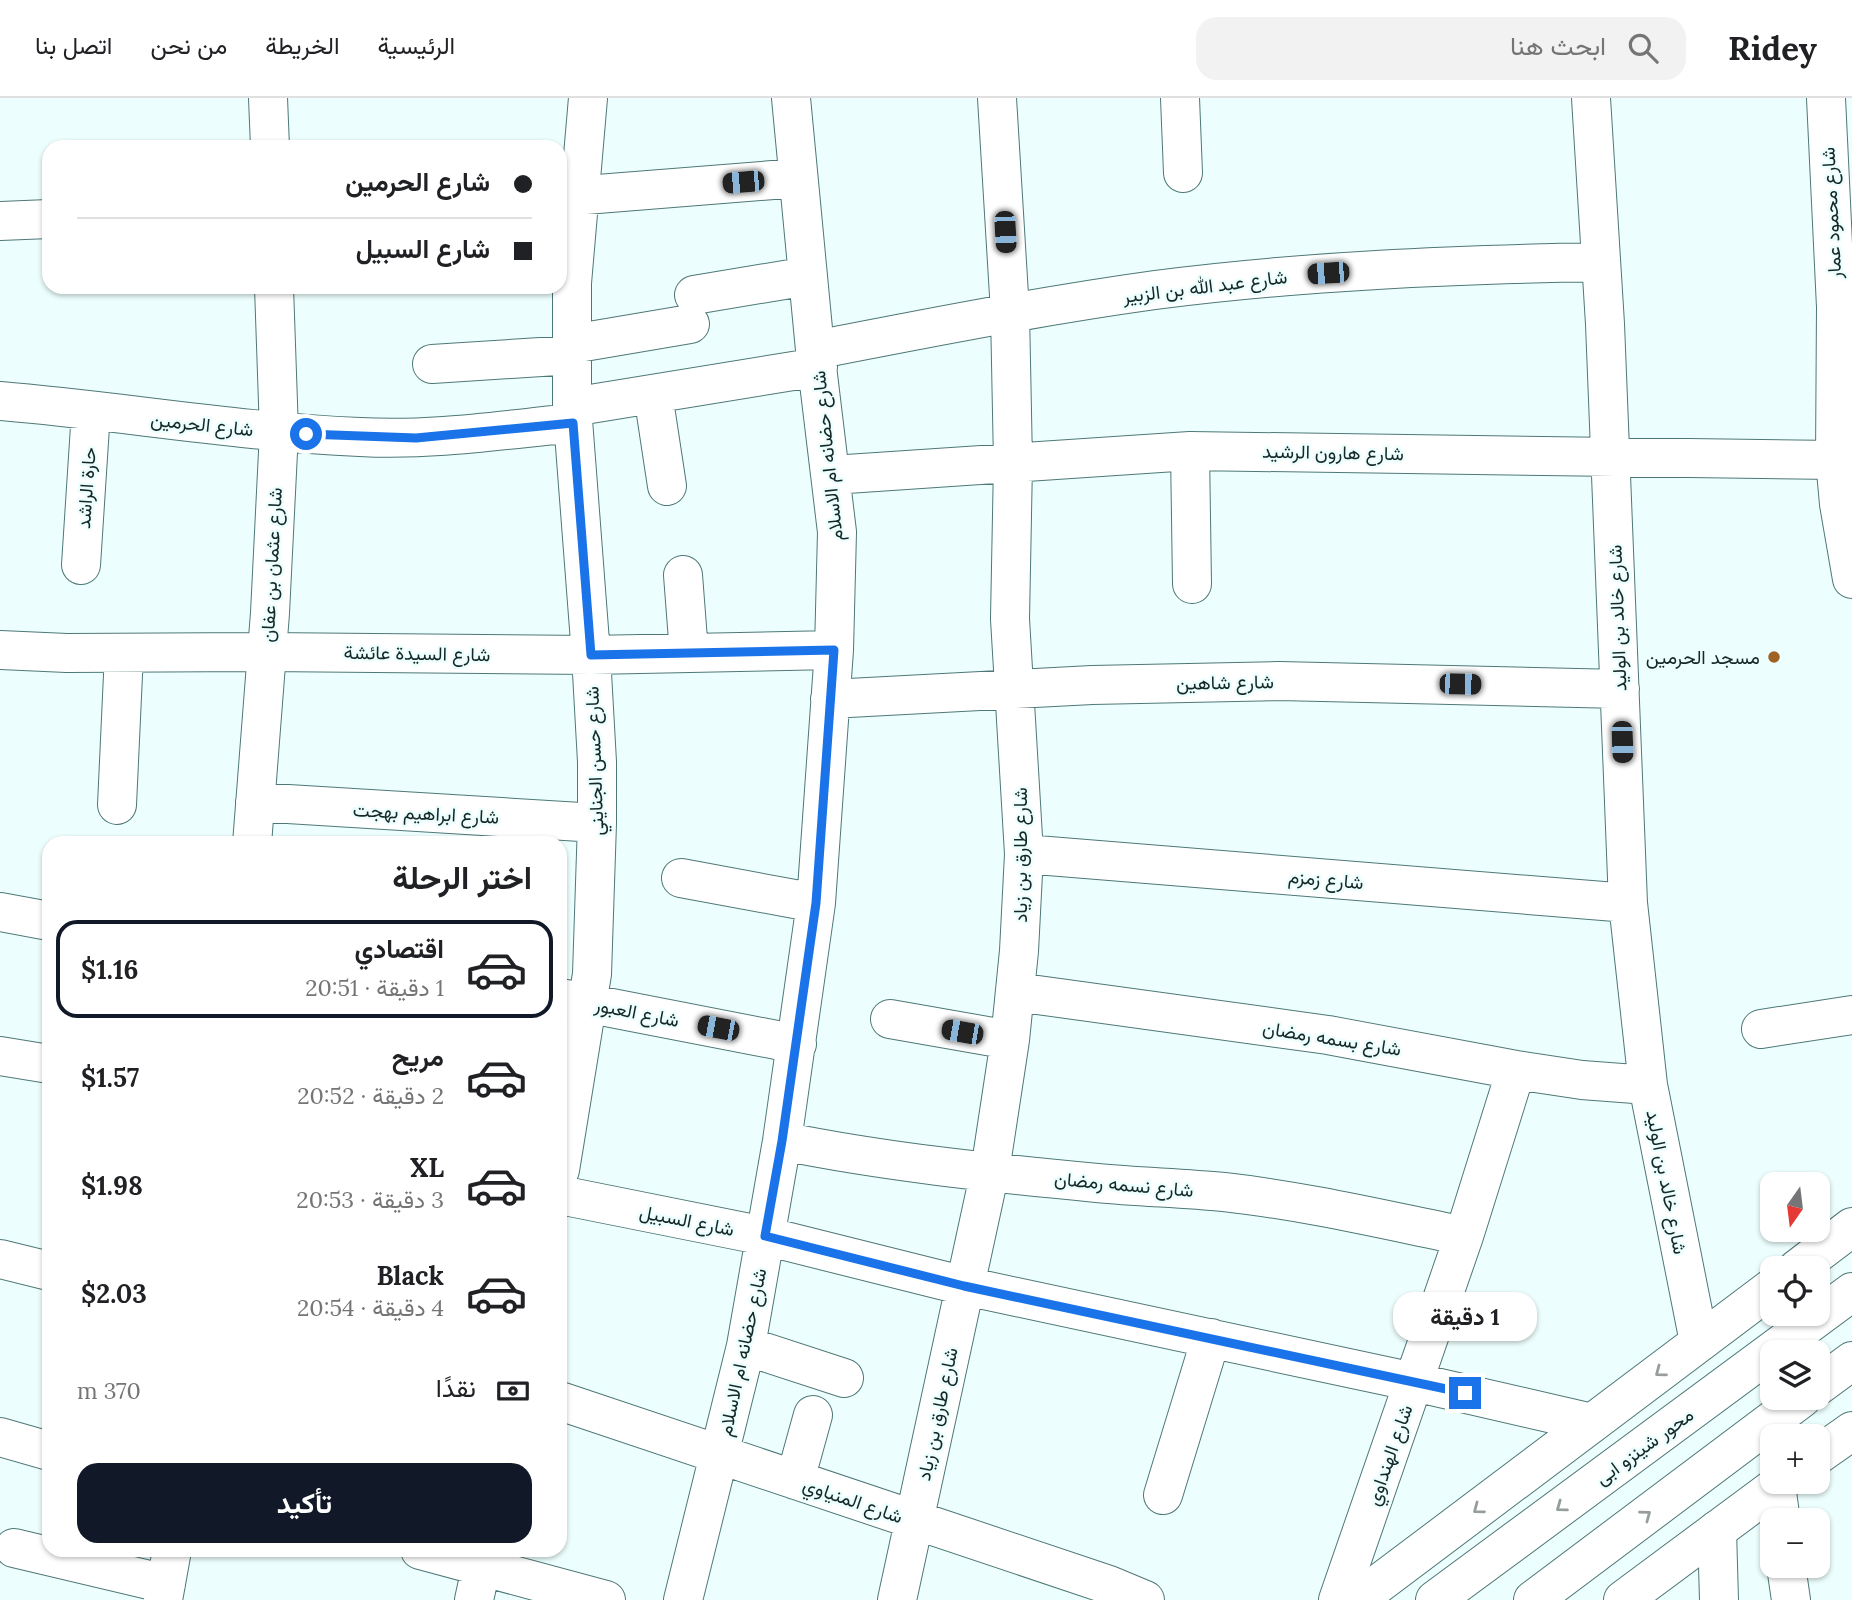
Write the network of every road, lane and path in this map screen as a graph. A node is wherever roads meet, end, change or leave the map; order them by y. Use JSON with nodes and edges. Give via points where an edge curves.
{"nodes":[{"id":1,"x":268,"y":98,"type":"edge"},
{"id":2,"x":588,"y":98,"type":"edge"},
{"id":3,"x":791,"y":98,"type":"edge"},
{"id":4,"x":997,"y":98,"type":"edge"},
{"id":5,"x":1180,"y":98,"type":"edge"},
{"id":6,"x":1591,"y":98,"type":"edge"},
{"id":7,"x":1826,"y":98,"type":"edge"},
{"id":8,"x":270,"y":140,"type":"edge"},
{"id":9,"x":1183,"y":173,"type":"dead end"},
{"id":10,"x":798,"y":178,"type":"junction"},
{"id":11,"x":570,"y":197,"type":"edge"},
{"id":12,"x":42,"y":219,"type":"edge"},
{"id":13,"x":0,"y":221,"type":"edge"},
{"id":14,"x":1600,"y":262,"type":"junction"},
{"id":15,"x":808,"y":276,"type":"junction"},
{"id":16,"x":274,"y":294,"type":"edge"},
{"id":17,"x":1844,"y":307,"type":"edge"},
{"id":18,"x":1010,"y":312,"type":"junction"},
{"id":19,"x":572,"y":350,"type":"junction"},
{"id":20,"x":816,"y":358,"type":"junction"},
{"id":21,"x":432,"y":364,"type":"dead end"},
{"id":22,"x":653,"y":394,"type":"junction"},
{"id":23,"x":0,"y":401,"type":"edge"},
{"id":24,"x":90,"y":411,"type":"junction"},
{"id":25,"x":572,"y":415,"type":"junction"},
{"id":26,"x":279,"y":432,"type":"junction"},
{"id":27,"x":1190,"y":451,"type":"junction"},
{"id":28,"x":1611,"y":457,"type":"junction"},
{"id":29,"x":1835,"y":460,"type":"junction"},
{"id":30,"x":1013,"y":463,"type":"junction"},
{"id":31,"x":832,"y":475,"type":"junction"},
{"id":32,"x":667,"y":486,"type":"dead end"},
{"id":33,"x":1846,"y":504,"type":"edge"},
{"id":34,"x":81,"y":565,"type":"dead end"},
{"id":35,"x":683,"y":575,"type":"dead end"},
{"id":36,"x":1852,"y":579,"type":"edge"},
{"id":37,"x":1192,"y":584,"type":"dead end"},
{"id":38,"x":0,"y":650,"type":"edge"},
{"id":39,"x":834,"y":650,"type":"junction"},
{"id":40,"x":266,"y":652,"type":"junction"},
{"id":41,"x":124,"y":653,"type":"junction"},
{"id":42,"x":689,"y":653,"type":"junction"},
{"id":43,"x":591,"y":655,"type":"junction"},
{"id":44,"x":1014,"y":689,"type":"junction"},
{"id":45,"x":1620,"y":689,"type":"junction"},
{"id":46,"x":830,"y":699,"type":"junction"},
{"id":47,"x":255,"y":802,"type":"junction"},
{"id":48,"x":117,"y":805,"type":"dead end"},
{"id":49,"x":597,"y":823,"type":"junction"},
{"id":50,"x":253,"y":836,"type":"edge"},
{"id":51,"x":1024,"y":854,"type":"junction"},
{"id":52,"x":681,"y":878,"type":"dead end"},
{"id":53,"x":816,"y":903,"type":"junction"},
{"id":54,"x":1628,"y":903,"type":"junction"},
{"id":55,"x":0,"y":912,"type":"edge"},
{"id":56,"x":42,"y":920,"type":"edge"},
{"id":57,"x":1016,"y":992,"type":"junction"},
{"id":58,"x":574,"y":1000,"type":"edge"},
{"id":59,"x":1852,"y":1015,"type":"edge"},
{"id":60,"x":890,"y":1019,"type":"dead end"},
{"id":61,"x":1761,"y":1029,"type":"dead end"},
{"id":62,"x":1010,"y":1040,"type":"junction"},
{"id":63,"x":797,"y":1044,"type":"junction"},
{"id":64,"x":0,"y":1056,"type":"edge"},
{"id":65,"x":42,"y":1062,"type":"edge"},
{"id":66,"x":1516,"y":1070,"type":"junction"},
{"id":67,"x":1648,"y":1085,"type":"junction"},
{"id":68,"x":567,"y":1090,"type":"edge"},
{"id":69,"x":782,"y":1141,"type":"junction"},
{"id":70,"x":990,"y":1171,"type":"junction"},
{"id":71,"x":567,"y":1196,"type":"edge"},
{"id":72,"x":1852,"y":1227,"type":"edge"},
{"id":73,"x":765,"y":1236,"type":"junction"},
{"id":74,"x":1464,"y":1236,"type":"junction"},
{"id":75,"x":1814,"y":1256,"type":"edge"},
{"id":76,"x":0,"y":1259,"type":"edge"},
{"id":77,"x":42,"y":1269,"type":"edge"},
{"id":78,"x":964,"y":1286,"type":"junction"},
{"id":79,"x":1852,"y":1292,"type":"edge"},
{"id":80,"x":1760,"y":1297,"type":"edge"},
{"id":81,"x":1210,"y":1338,"type":"junction"},
{"id":82,"x":1699,"y":1342,"type":"junction"},
{"id":83,"x":746,"y":1346,"type":"junction"},
{"id":84,"x":1852,"y":1361,"type":"edge"},
{"id":85,"x":1830,"y":1377,"type":"edge"},
{"id":86,"x":844,"y":1378,"type":"dead end"},
{"id":87,"x":1414,"y":1382,"type":"junction"},
{"id":88,"x":567,"y":1403,"type":"edge"},
{"id":89,"x":1786,"y":1410,"type":"edge"},
{"id":90,"x":813,"y":1415,"type":"dead end"},
{"id":91,"x":1592,"y":1423,"type":"junction"},
{"id":92,"x":1852,"y":1431,"type":"edge"},
{"id":93,"x":0,"y":1437,"type":"edge"},
{"id":94,"x":1830,"y":1447,"type":"edge"},
{"id":95,"x":42,"y":1449,"type":"edge"},
{"id":96,"x":721,"y":1455,"type":"junction"},
{"id":97,"x":795,"y":1480,"type":"junction"},
{"id":98,"x":1163,"y":1495,"type":"dead end"},
{"id":99,"x":1780,"y":1496,"type":"edge"},
{"id":100,"x":915,"y":1521,"type":"junction"},
{"id":101,"x":1717,"y":1530,"type":"junction"},
{"id":102,"x":14,"y":1548,"type":"dead end"},
{"id":103,"x":42,"y":1553,"type":"edge"},
{"id":104,"x":60,"y":1557,"type":"edge"},
{"id":105,"x":440,"y":1557,"type":"edge"},
{"id":106,"x":480,"y":1572,"type":"edge"},
{"id":107,"x":167,"y":1578,"type":"edge"},
{"id":108,"x":1788,"y":1578,"type":"edge"},
{"id":109,"x":606,"y":1600,"type":"edge"},
{"id":110,"x":683,"y":1600,"type":"edge"},
{"id":111,"x":897,"y":1600,"type":"edge"},
{"id":112,"x":1146,"y":1600,"type":"edge"},
{"id":113,"x":1338,"y":1600,"type":"edge"},
{"id":114,"x":1357,"y":1600,"type":"edge"},
{"id":115,"x":1435,"y":1600,"type":"edge"},
{"id":116,"x":1533,"y":1600,"type":"edge"},
{"id":117,"x":1623,"y":1600,"type":"edge"},
{"id":118,"x":1719,"y":1600,"type":"edge"},
{"id":119,"x":1791,"y":1600,"type":"edge"}],
"edges":[{"from":1,"to":8,"type":"street"},
{"from":2,"to":11,"type":"street","name":"شارع حسن الجنايني"},
{"from":3,"to":10,"type":"street","name":"شارع حضانه ام الاسلام"},
{"from":4,"to":18,"type":"street","name":"شارع طارق بن زياد"},
{"from":5,"to":9,"type":"street"},
{"from":6,"to":14,"type":"street","name":"شارع خالد بن الوليد"},
{"from":7,"to":17,"type":"street","name":"شارع محمود عمار"},
{"from":10,"to":11,"type":"street"},
{"from":10,"to":15,"type":"street","name":"شارع حضانه ام الاسلام"},
{"from":11,"to":19,"type":"street","name":"شارع حسن الجنايني"},
{"from":12,"to":13,"type":"street"},
{"from":14,"to":18,"type":"street","name":"شارع عبد الله بن الزبير","via":[[1451,265],[1304,275]]},
{"from":14,"to":28,"type":"street","name":"شارع خالد بن الوليد"},
{"from":15,"to":19,"type":"street"},
{"from":15,"to":20,"type":"street","name":"شارع حضانه ام الاسلام"},
{"from":16,"to":26,"type":"street","name":"شارع عثمان بن عفان"},
{"from":17,"to":29,"type":"street","name":"شارع محمود عمار"},
{"from":18,"to":20,"type":"street","name":"شارع عبد الله بن الزبير"},
{"from":18,"to":30,"type":"street","name":"شارع طارق بن زياد"},
{"from":19,"to":21,"type":"street"},
{"from":19,"to":25,"type":"street","name":"شارع حسن الجنايني"},
{"from":20,"to":22,"type":"street","name":"شارع الحرمين"},
{"from":20,"to":31,"type":"street","name":"شارع حضانه ام الاسلام"},
{"from":22,"to":25,"type":"street","name":"شارع الحرمين"},
{"from":22,"to":32,"type":"street"},
{"from":23,"to":24,"type":"street","name":"شارع الحرمين"},
{"from":24,"to":26,"type":"street","name":"شارع الحرمين"},
{"from":24,"to":34,"type":"street","name":"حارة الراشد"},
{"from":25,"to":26,"type":"street","name":"شارع الحرمين","via":[[416,438]]},
{"from":25,"to":43,"type":"street","name":"شارع حسن الجنايني"},
{"from":26,"to":40,"type":"street","name":"شارع عثمان بن عفان"},
{"from":27,"to":28,"type":"street","name":"شارع هارون الرشيد"},
{"from":27,"to":30,"type":"street","name":"شارع هارون الرشيد"},
{"from":27,"to":37,"type":"street"},
{"from":28,"to":29,"type":"street","name":"شارع هارون الرشيد"},
{"from":28,"to":45,"type":"street","name":"شارع خالد بن الوليد"},
{"from":29,"to":33,"type":"street","name":"شارع محمود عمار"},
{"from":30,"to":31,"type":"street","name":"شارع هارون الرشيد"},
{"from":30,"to":44,"type":"street","name":"شارع طارق بن زياد","via":[[1010,619]]},
{"from":31,"to":39,"type":"street","name":"شارع حضانه ام الاسلام","via":[[837,532]]},
{"from":33,"to":36,"type":"street","name":"شارع محمود عمار"},
{"from":35,"to":42,"type":"street"},
{"from":38,"to":41,"type":"street","name":"شارع السيدة عائشة"},
{"from":39,"to":42,"type":"street","name":"شارع السيدة عائشة"},
{"from":39,"to":46,"type":"street","name":"شارع حضانه ام الاسلام"},
{"from":40,"to":41,"type":"street","name":"شارع السيدة عائشة"},
{"from":40,"to":43,"type":"street","name":"شارع السيدة عائشة"},
{"from":40,"to":47,"type":"street","name":"شارع عثمان بن عفان"},
{"from":41,"to":48,"type":"street"},
{"from":42,"to":43,"type":"street","name":"شارع السيدة عائشة"},
{"from":43,"to":49,"type":"street","name":"شارع حسن الجنايني"},
{"from":44,"to":45,"type":"street","name":"شارع شاهين","via":[[1279,681]]},
{"from":44,"to":46,"type":"street","name":"شارع شاهين"},
{"from":44,"to":51,"type":"street","name":"شارع طارق بن زياد"},
{"from":45,"to":54,"type":"street","name":"شارع خالد بن الوليد"},
{"from":46,"to":53,"type":"street","name":"شارع حضانه ام الاسلام"},
{"from":47,"to":49,"type":"street","name":"شارع ابراهيم بهجت"},
{"from":47,"to":50,"type":"street","name":"شارع عثمان بن عفان"},
{"from":49,"to":58,"type":"street","name":"شارع حسن الجنايني","via":[[592,974]]},
{"from":51,"to":54,"type":"street","name":"شارع زمزم"},
{"from":51,"to":57,"type":"street","name":"شارع طارق بن زياد"},
{"from":52,"to":53,"type":"street"},
{"from":53,"to":63,"type":"street","name":"شارع حضانه ام الاسلام"},
{"from":54,"to":67,"type":"street","name":"شارع خالد بن الوليد"},
{"from":55,"to":56,"type":"street"},
{"from":57,"to":62,"type":"street","name":"شارع طارق بن زياد"},
{"from":57,"to":66,"type":"street","name":"شارع بسمه رمضان","via":[[1328,1035]]},
{"from":58,"to":63,"type":"street","name":"شارع العبور"},
{"from":58,"to":68,"type":"street","name":"شارع حسن الجنايني"},
{"from":59,"to":61,"type":"street"},
{"from":60,"to":62,"type":"street"},
{"from":62,"to":70,"type":"street","name":"شارع طارق بن زياد"},
{"from":63,"to":69,"type":"street","name":"شارع حضانه ام الاسلام"},
{"from":64,"to":65,"type":"street"},
{"from":66,"to":67,"type":"street","name":"شارع بسمه رمضان"},
{"from":66,"to":74,"type":"street","name":"شارع الهنداوي"},
{"from":67,"to":82,"type":"street","name":"شارع خالد بن الوليد"},
{"from":69,"to":70,"type":"street","name":"شارع نسمه رمضان"},
{"from":69,"to":73,"type":"street","name":"شارع حضانه ام الاسلام"},
{"from":70,"to":74,"type":"street","name":"شارع نسمه رمضان","via":[[1226,1193]]},
{"from":70,"to":78,"type":"street","name":"شارع طارق بن زياد"},
{"from":71,"to":73,"type":"street","name":"شارع السبيل"},
{"from":72,"to":75,"type":"street"},
{"from":73,"to":78,"type":"street","name":"شارع السبيل"},
{"from":73,"to":83,"type":"street","name":"شارع حضانه ام الاسلام"},
{"from":74,"to":87,"type":"street","name":"شارع الهنداوي"},
{"from":76,"to":77,"type":"street"},
{"from":78,"to":81,"type":"street","name":"شارع السبيل"},
{"from":78,"to":100,"type":"street","name":"شارع طارق بن زياد"},
{"from":79,"to":115,"type":"street","name":"محور شينزو ابى","one_way":true},
{"from":80,"to":82,"type":"street"},
{"from":81,"to":87,"type":"street","name":"شارع السبيل"},
{"from":81,"to":98,"type":"street"},
{"from":82,"to":91,"type":"street","one_way":true},
{"from":83,"to":86,"type":"street"},
{"from":83,"to":96,"type":"street","name":"شارع حضانه ام الاسلام"},
{"from":84,"to":85,"type":"street"},
{"from":87,"to":91,"type":"street","name":"شارع السبيل"},
{"from":87,"to":113,"type":"street","name":"شارع الهنداوي"},
{"from":88,"to":96,"type":"street","name":"شارع المنياوي"},
{"from":116,"to":89,"type":"street","one_way":true},
{"from":90,"to":97,"type":"street"},
{"from":91,"to":114,"type":"street","one_way":true},
{"from":92,"to":94,"type":"street"},
{"from":93,"to":95,"type":"street"},
{"from":96,"to":97,"type":"street","name":"شارع المنياوي"},
{"from":96,"to":110,"type":"street","name":"شارع حضانه ام الاسلام"},
{"from":97,"to":100,"type":"street","name":"شارع المنياوي"},
{"from":99,"to":101,"type":"street"},
{"from":100,"to":111,"type":"street","name":"شارع طارق بن زياد"},
{"from":100,"to":112,"type":"street","name":"شارع المنياوي"},
{"from":101,"to":117,"type":"street"},
{"from":101,"to":118,"type":"street"},
{"from":102,"to":103,"type":"street"},
{"from":104,"to":107,"type":"street"},
{"from":105,"to":106,"type":"street"},
{"from":106,"to":109,"type":"street"},
{"from":108,"to":119,"type":"street"}]}
